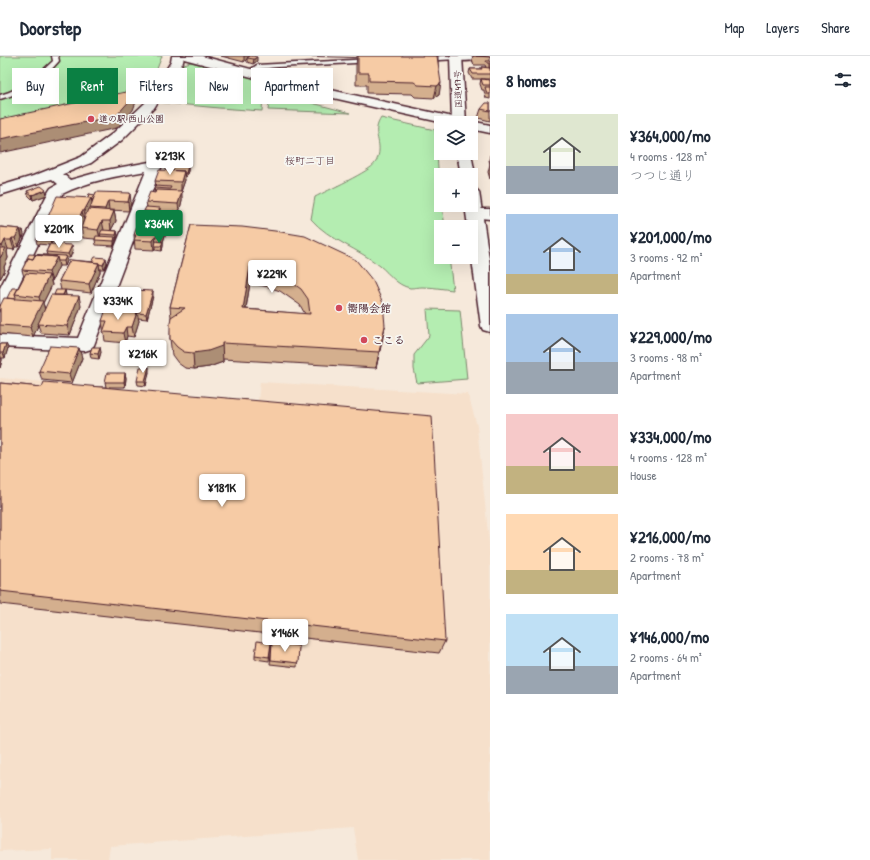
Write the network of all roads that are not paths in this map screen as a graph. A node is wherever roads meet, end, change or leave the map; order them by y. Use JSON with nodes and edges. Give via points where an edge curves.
{"nodes":[{"id":1,"x":55,"y":56,"type":"edge"},
{"id":2,"x":178,"y":56,"type":"edge"},
{"id":3,"x":188,"y":56,"type":"edge"},
{"id":4,"x":479,"y":56,"type":"edge"},
{"id":5,"x":456,"y":57,"type":"edge"},
{"id":6,"x":416,"y":59,"type":"edge"},
{"id":7,"x":377,"y":61,"type":"edge"},
{"id":8,"x":250,"y":72,"type":"junction"},
{"id":9,"x":0,"y":97,"type":"edge"},
{"id":10,"x":462,"y":116,"type":"edge"},
{"id":11,"x":434,"y":117,"type":"edge"},
{"id":12,"x":478,"y":126,"type":"edge"},
{"id":13,"x":490,"y":129,"type":"edge"},
{"id":14,"x":53,"y":173,"type":"junction"},
{"id":15,"x":68,"y":185,"type":"junction"},
{"id":16,"x":0,"y":191,"type":"edge"},
{"id":17,"x":482,"y":214,"type":"edge"},
{"id":18,"x":0,"y":305,"type":"edge"},
{"id":19,"x":490,"y":326,"type":"edge"},
{"id":20,"x":0,"y":341,"type":"edge"}],
"edges":[{"from":1,"to":9,"type":"lane","via":[[56,61],[36,81],[16,93]]},
{"from":2,"to":14,"type":"street","via":[[177,62],[150,105],[117,138],[86,160]]},
{"from":3,"to":8,"type":"main road"},
{"from":4,"to":5,"type":"street"},
{"from":5,"to":6,"type":"lane"},
{"from":5,"to":10,"type":"main road","name":"国道417号"},
{"from":7,"to":8,"type":"lane","via":[[277,65],[257,67]]},
{"from":8,"to":11,"type":"main road","via":[[320,91]]},
{"from":12,"to":13,"type":"main road"},
{"from":14,"to":15,"type":"street"},
{"from":14,"to":16,"type":"street"},
{"from":15,"to":18,"type":"street","via":[[56,191]]},
{"from":15,"to":20,"type":"street","via":[[106,174],[155,165],[85,345]]},
{"from":17,"to":19,"type":"main road"}]}
